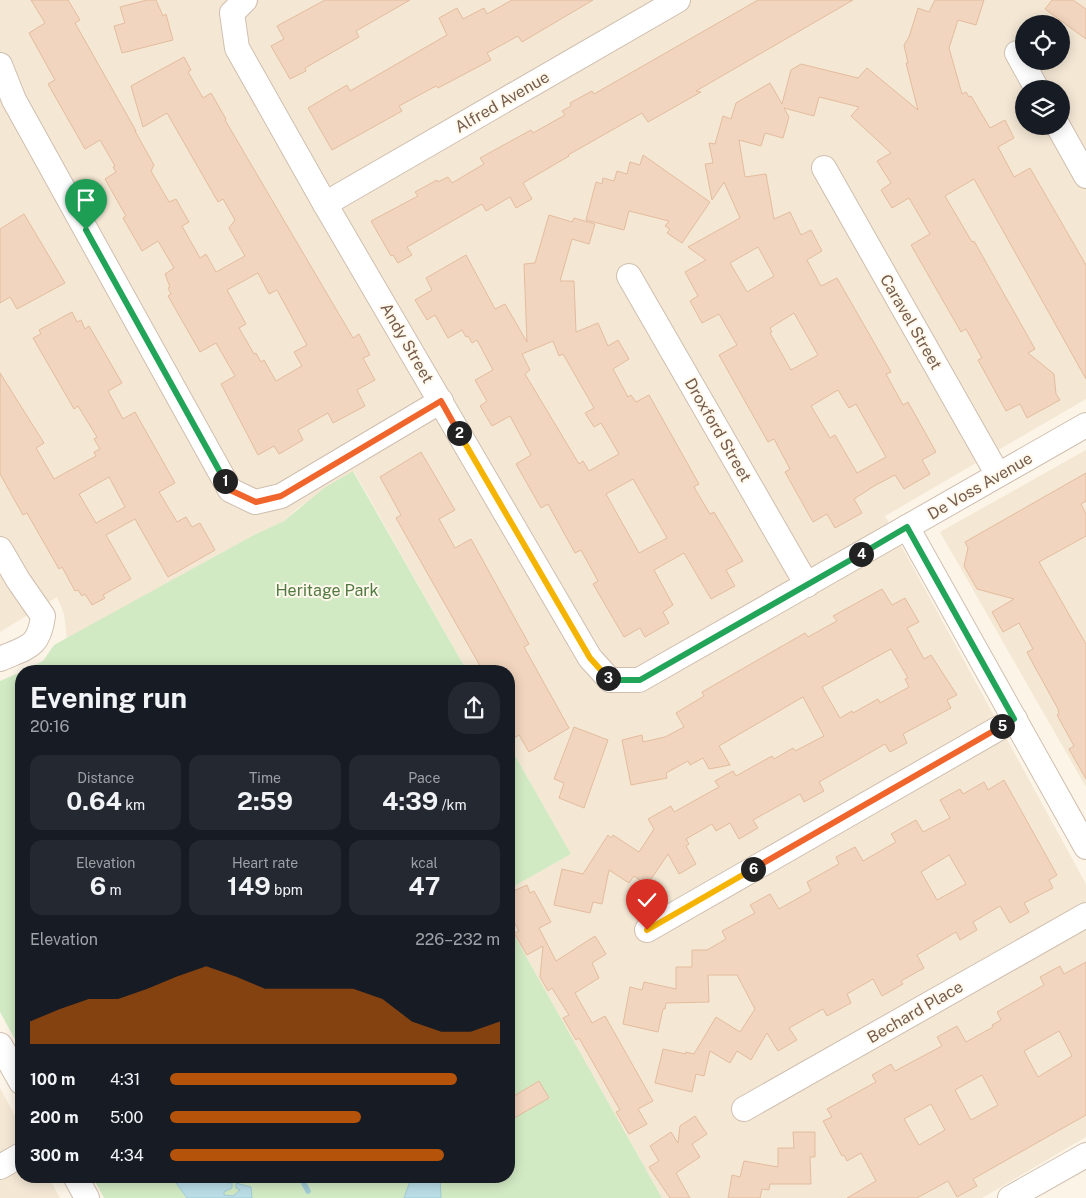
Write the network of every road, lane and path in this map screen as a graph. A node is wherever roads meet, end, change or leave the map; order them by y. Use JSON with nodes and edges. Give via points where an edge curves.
{"nodes":[{"id":1,"x":245,"y":0,"type":"edge"},
{"id":2,"x":678,"y":0,"type":"edge"},
{"id":3,"x":0,"y":65,"type":"edge"},
{"id":4,"x":1063,"y":135,"type":"edge"},
{"id":5,"x":824,"y":168,"type":"dead end"},
{"id":6,"x":1086,"y":176,"type":"edge"},
{"id":7,"x":326,"y":204,"type":"junction"},
{"id":8,"x":629,"y":276,"type":"dead end"},
{"id":9,"x":441,"y":401,"type":"junction"},
{"id":10,"x":1086,"y":425,"type":"edge"},
{"id":11,"x":998,"y":475,"type":"junction"},
{"id":12,"x":907,"y":527,"type":"junction"},
{"id":13,"x":0,"y":549,"type":"edge"},
{"id":14,"x":807,"y":584,"type":"junction"},
{"id":15,"x":0,"y":659,"type":"edge"},
{"id":16,"x":640,"y":680,"type":"joint"},
{"id":17,"x":1014,"y":719,"type":"junction"},
{"id":18,"x":1086,"y":847,"type":"edge"},
{"id":19,"x":1086,"y":915,"type":"edge"},
{"id":20,"x":647,"y":930,"type":"dead end"},
{"id":21,"x":0,"y":1045,"type":"edge"},
{"id":22,"x":15,"y":1071,"type":"edge"},
{"id":23,"x":744,"y":1108,"type":"dead end"},
{"id":24,"x":1086,"y":1155,"type":"edge"},
{"id":25,"x":15,"y":1157,"type":"edge"},
{"id":26,"x":0,"y":1166,"type":"edge"},
{"id":27,"x":79,"y":1183,"type":"edge"},
{"id":28,"x":87,"y":1198,"type":"edge"},
{"id":29,"x":1010,"y":1198,"type":"edge"}],
"edges":[{"from":1,"to":7,"type":"street","name":"Andy Street","via":[[232,13],[237,48]]},
{"from":2,"to":7,"type":"street","name":"Alfred Avenue"},
{"from":3,"to":9,"type":"street","via":[[14,100],[230,490],[256,502],[281,496]]},
{"from":4,"to":6,"type":"street"},
{"from":5,"to":11,"type":"street","name":"Caravel Street"},
{"from":7,"to":9,"type":"street","name":"Andy Street"},
{"from":8,"to":14,"type":"street","name":"Droxford Street"},
{"from":9,"to":16,"type":"street","name":"Andy Street","via":[[590,658],[610,680]]},
{"from":10,"to":11,"type":"street","name":"De Voss Avenue"},
{"from":11,"to":12,"type":"street","name":"De Voss Avenue"},
{"from":12,"to":14,"type":"street","name":"De Voss Avenue"},
{"from":12,"to":17,"type":"street"},
{"from":13,"to":15,"type":"street","via":[[43,616],[40,634],[28,647]]},
{"from":14,"to":16,"type":"street","name":"De Voss Avenue"},
{"from":17,"to":18,"type":"street"},
{"from":17,"to":20,"type":"street"},
{"from":19,"to":23,"type":"street","name":"Bechard Place"},
{"from":21,"to":22,"type":"street"},
{"from":24,"to":29,"type":"street"},
{"from":25,"to":26,"type":"street"},
{"from":27,"to":28,"type":"street"}]}
